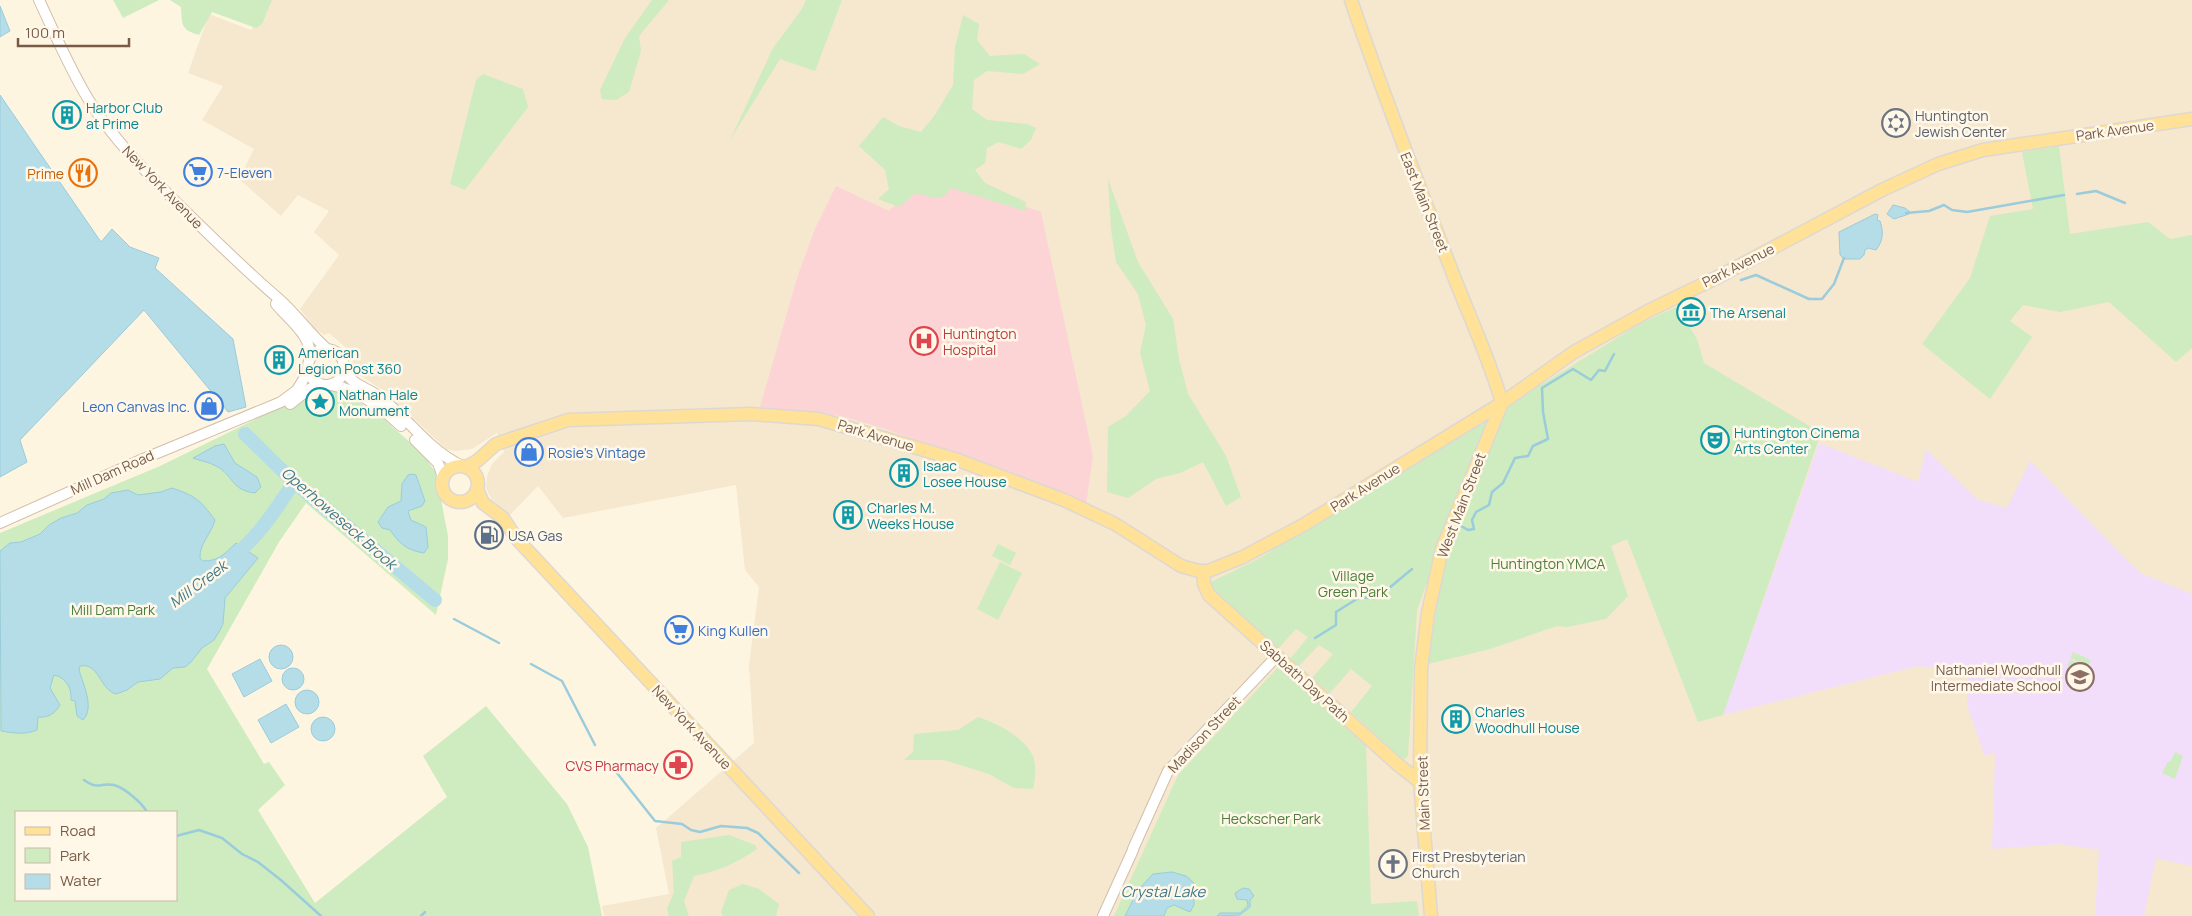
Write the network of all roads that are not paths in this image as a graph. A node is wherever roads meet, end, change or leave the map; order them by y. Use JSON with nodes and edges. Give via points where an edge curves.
{"nodes":[{"id":1,"x":39,"y":0,"type":"edge"},
{"id":2,"x":1351,"y":0,"type":"edge"},
{"id":3,"x":2192,"y":118,"type":"edge"},
{"id":4,"x":259,"y":284,"type":"junction"},
{"id":5,"x":326,"y":348,"type":"junction"},
{"id":6,"x":309,"y":359,"type":"junction"},
{"id":7,"x":344,"y":369,"type":"junction"},
{"id":8,"x":308,"y":372,"type":"junction"},
{"id":9,"x":320,"y":384,"type":"junction"},
{"id":10,"x":332,"y":385,"type":"junction"},
{"id":11,"x":1502,"y":403,"type":"junction"},
{"id":12,"x":225,"y":424,"type":"junction"},
{"id":13,"x":504,"y":441,"type":"junction"},
{"id":14,"x":459,"y":464,"type":"junction"},
{"id":15,"x":443,"y":477,"type":"junction"},
{"id":16,"x":477,"y":484,"type":"junction"},
{"id":17,"x":465,"y":502,"type":"junction"},
{"id":18,"x":0,"y":522,"type":"edge"},
{"id":19,"x":516,"y":538,"type":"junction"},
{"id":20,"x":1174,"y":561,"type":"junction"},
{"id":21,"x":1203,"y":572,"type":"junction"},
{"id":22,"x":1209,"y":594,"type":"junction"},
{"id":23,"x":1277,"y":656,"type":"junction"},
{"id":24,"x":1421,"y":669,"type":"joint"},
{"id":25,"x":1420,"y":782,"type":"junction"},
{"id":26,"x":868,"y":916,"type":"edge"},
{"id":27,"x":1103,"y":916,"type":"edge"},
{"id":28,"x":1431,"y":916,"type":"edge"}],
"edges":[{"from":1,"to":4,"type":"street","name":"New York Avenue","via":[[77,80],[118,141],[148,175]]},
{"from":2,"to":11,"type":"main road","name":"East Main Street","via":[[1380,88],[1492,368]]},
{"from":3,"to":11,"type":"main road","name":"Park Avenue","via":[[1983,150],[1938,164],[1648,311],[1574,352]]},
{"from":4,"to":5,"type":"street","name":"New York Avenue","via":[[288,307]]},
{"from":4,"to":6,"type":"street","name":"New York Avenue","via":[[307,339]]},
{"from":5,"to":6,"type":"street","via":[[318,350]]},
{"from":5,"to":7,"type":"street","via":[[340,356]]},
{"from":6,"to":8,"type":"street"},
{"from":7,"to":10,"type":"street"},
{"from":7,"to":14,"type":"street","via":[[354,382],[382,399],[432,448]]},
{"from":8,"to":9,"type":"street"},
{"from":8,"to":12,"type":"street","name":"Mill Dam Road","via":[[299,388],[286,399]]},
{"from":9,"to":10,"type":"street"},
{"from":9,"to":12,"type":"street","name":"Mill Dam Road","via":[[279,410]]},
{"from":10,"to":15,"type":"street","via":[[361,395],[396,421],[436,461]]},
{"from":11,"to":21,"type":"main road","name":"Park Avenue","via":[[1305,524],[1243,557]]},
{"from":11,"to":24,"type":"main road","name":"West Main Street","via":[[1442,549],[1428,613]]},
{"from":12,"to":18,"type":"street","name":"Mill Dam Road"},
{"from":13,"to":14,"type":"main road","name":"Park Avenue","via":[[490,448],[480,459]]},
{"from":13,"to":16,"type":"main road","name":"Park Avenue","via":[[486,462]]},
{"from":13,"to":20,"type":"main road","name":"Park Avenue","via":[[574,419],[751,414],[819,419],[958,460],[1074,504],[1127,531]]},
{"from":14,"to":15,"type":"main road","via":[[449,468]]},
{"from":14,"to":16,"type":"main road","via":[[472,470]]},
{"from":15,"to":17,"type":"main road","via":[[442,487],[446,496]]},
{"from":16,"to":17,"type":"main road","via":[[472,498]]},
{"from":16,"to":19,"type":"main road","name":"New York Avenue","via":[[484,503],[503,518]]},
{"from":17,"to":19,"type":"main road","name":"New York Avenue"},
{"from":19,"to":26,"type":"main road","name":"New York Avenue"},
{"from":20,"to":21,"type":"main road","name":"Park Avenue"},
{"from":20,"to":22,"type":"main road","name":"Sabbath Day Path"},
{"from":21,"to":22,"type":"main road"},
{"from":22,"to":23,"type":"main road","name":"Sabbath Day Path"},
{"from":23,"to":25,"type":"main road","name":"Sabbath Day Path"},
{"from":23,"to":27,"type":"street","name":"Madison Street","via":[[1168,771]]},
{"from":24,"to":25,"type":"main road","name":"Main Street"},
{"from":25,"to":28,"type":"main road","name":"Main Street"}]}
